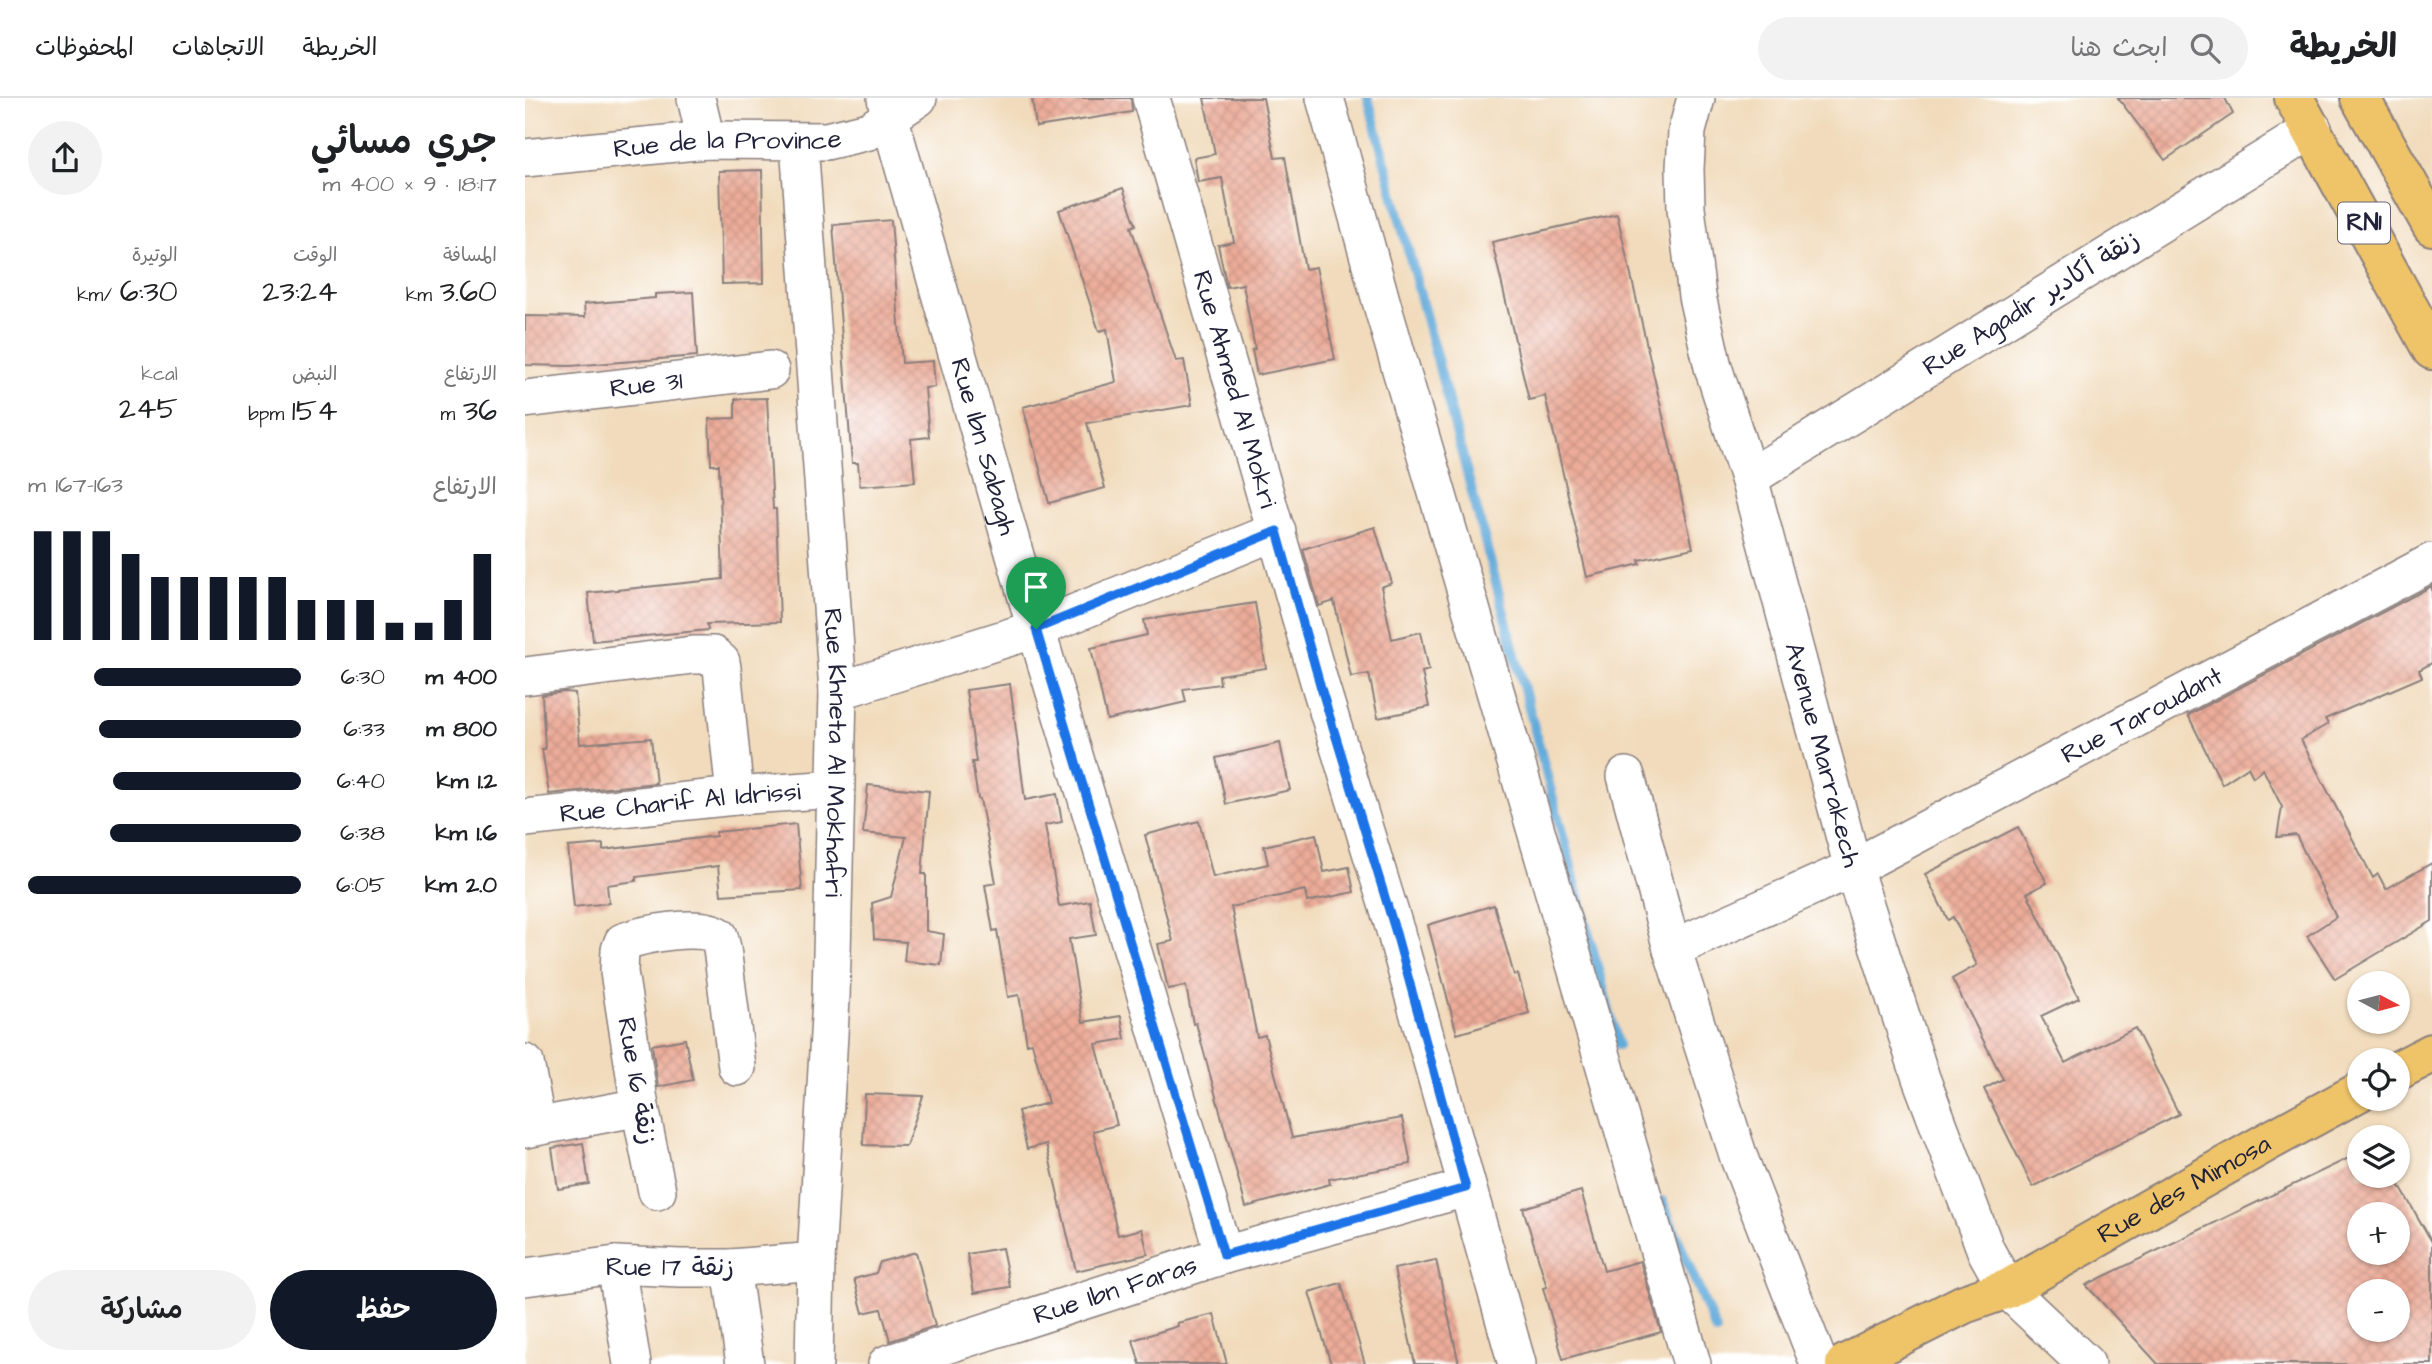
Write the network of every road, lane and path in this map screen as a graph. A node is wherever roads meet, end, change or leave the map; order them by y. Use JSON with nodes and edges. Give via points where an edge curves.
{"nodes":[{"id":1,"x":696,"y":98,"type":"edge"},
{"id":2,"x":1151,"y":98,"type":"edge"},
{"id":3,"x":1325,"y":98,"type":"edge"},
{"id":4,"x":1696,"y":98,"type":"edge"},
{"id":5,"x":2360,"y":98,"type":"edge"},
{"id":6,"x":898,"y":105,"type":"edge"},
{"id":7,"x":2303,"y":114,"type":"edge"},
{"id":8,"x":706,"y":140,"type":"junction"},
{"id":9,"x":799,"y":143,"type":"junction"},
{"id":10,"x":525,"y":158,"type":"edge"},
{"id":11,"x":2432,"y":226,"type":"edge"},
{"id":12,"x":2432,"y":350,"type":"edge"},
{"id":13,"x":769,"y":369,"type":"dead end"},
{"id":14,"x":525,"y":399,"type":"edge"},
{"id":15,"x":1749,"y":478,"type":"junction"},
{"id":16,"x":1277,"y":531,"type":"junction"},
{"id":17,"x":2432,"y":562,"type":"edge"},
{"id":18,"x":1036,"y":629,"type":"junction"},
{"id":19,"x":525,"y":676,"type":"edge"},
{"id":20,"x":838,"y":691,"type":"junction"},
{"id":21,"x":1626,"y":776,"type":"dead end"},
{"id":22,"x":835,"y":789,"type":"junction"},
{"id":23,"x":736,"y":796,"type":"junction"},
{"id":24,"x":525,"y":818,"type":"edge"},
{"id":25,"x":1853,"y":868,"type":"junction"},
{"id":26,"x":1672,"y":949,"type":"junction"},
{"id":27,"x":2432,"y":1053,"type":"edge"},
{"id":28,"x":525,"y":1063,"type":"edge"},
{"id":29,"x":2410,"y":1064,"type":"edge"},
{"id":30,"x":737,"y":1067,"type":"dead end"},
{"id":31,"x":2347,"y":1099,"type":"edge"},
{"id":32,"x":640,"y":1107,"type":"junction"},
{"id":33,"x":531,"y":1128,"type":"edge"},
{"id":34,"x":1466,"y":1188,"type":"junction"},
{"id":35,"x":657,"y":1191,"type":"dead end"},
{"id":36,"x":1224,"y":1255,"type":"junction"},
{"id":37,"x":816,"y":1261,"type":"junction"},
{"id":38,"x":616,"y":1265,"type":"junction"},
{"id":39,"x":731,"y":1268,"type":"junction"},
{"id":40,"x":525,"y":1277,"type":"edge"},
{"id":41,"x":2007,"y":1289,"type":"junction"},
{"id":42,"x":632,"y":1364,"type":"edge"},
{"id":43,"x":745,"y":1364,"type":"edge"},
{"id":44,"x":814,"y":1364,"type":"edge"},
{"id":45,"x":887,"y":1364,"type":"edge"},
{"id":46,"x":1517,"y":1364,"type":"edge"},
{"id":47,"x":1692,"y":1364,"type":"edge"},
{"id":48,"x":1819,"y":1364,"type":"edge"},
{"id":49,"x":1845,"y":1364,"type":"edge"},
{"id":50,"x":2086,"y":1364,"type":"edge"}],
"edges":[{"from":1,"to":8,"type":"street"},
{"from":2,"to":16,"type":"street","name":"Rue Ahmed Al Mokri"},
{"from":3,"to":47,"type":"street"},
{"from":4,"to":15,"type":"street","name":"Avenue Marrakech","via":[[1687,131],[1685,169],[1697,296],[1713,367]]},
{"from":5,"to":11,"type":"main road","number":"RN1"},
{"from":6,"to":9,"type":"street","name":"Rue de la Province","via":[[869,131]]},
{"from":6,"to":18,"type":"street","name":"Rue Ibn Sabagh"},
{"from":7,"to":12,"type":"main road","number":"RN1"},
{"from":7,"to":15,"type":"street","name":"Rue Agadir زنقة أكادير"},
{"from":8,"to":9,"type":"street","name":"Rue de la Province"},
{"from":8,"to":10,"type":"street","name":"Rue de la Province"},
{"from":9,"to":20,"type":"street","name":"Rue Khneta Al Mokhafri"},
{"from":13,"to":14,"type":"street","name":"Rue 31"},
{"from":15,"to":25,"type":"street","name":"Avenue Marrakech"},
{"from":16,"to":18,"type":"street"},
{"from":16,"to":34,"type":"street","name":"Rue Ahmed Al Mokri"},
{"from":17,"to":25,"type":"street","name":"Rue Taroudant"},
{"from":18,"to":20,"type":"street"},
{"from":18,"to":36,"type":"street","name":"Rue Ibn Sabagh"},
{"from":19,"to":23,"type":"street","via":[[713,655],[722,668]]},
{"from":20,"to":22,"type":"street","name":"Rue Khneta Al Mokhafri"},
{"from":21,"to":26,"type":"street"},
{"from":22,"to":23,"type":"street","name":"Rue Charif Al Idrissi"},
{"from":22,"to":37,"type":"street","name":"Rue Khneta Al Mokhafri","via":[[831,999]]},
{"from":23,"to":24,"type":"street","name":"Rue Charif Al Idrissi"},
{"from":25,"to":26,"type":"street","name":"Rue Taroudant"},
{"from":25,"to":41,"type":"street","name":"Avenue Marrakech","via":[[1948,1153],[1986,1251]]},
{"from":26,"to":48,"type":"street","via":[[1739,1158]]},
{"from":27,"to":29,"type":"main road"},
{"from":28,"to":33,"type":"street"},
{"from":30,"to":32,"type":"street","name":"Rue 16 زنقة","via":[[719,936],[695,930],[623,942],[619,972]]},
{"from":31,"to":41,"type":"main road","name":"Rue des Mimosa"},
{"from":32,"to":33,"type":"street"},
{"from":32,"to":35,"type":"street","name":"Rue 16 زنقة"},
{"from":34,"to":36,"type":"street","name":"Rue Ibn Faras"},
{"from":34,"to":46,"type":"street","name":"Rue Ahmed Al Mokri"},
{"from":36,"to":45,"type":"street","name":"Rue Ibn Faras"},
{"from":37,"to":39,"type":"street","name":"Rue 17 زنقة"},
{"from":37,"to":44,"type":"street","name":"Rue Khneta Al Mokhafri"},
{"from":38,"to":39,"type":"street","name":"Rue 17 زنقة"},
{"from":38,"to":40,"type":"street","name":"Rue 17 زنقة"},
{"from":38,"to":42,"type":"street"},
{"from":39,"to":43,"type":"street"},
{"from":41,"to":49,"type":"main road","name":"Rue des Mimosa","via":[[1964,1304]]},
{"from":41,"to":50,"type":"street","name":"Avenue Marrakech"}]}
